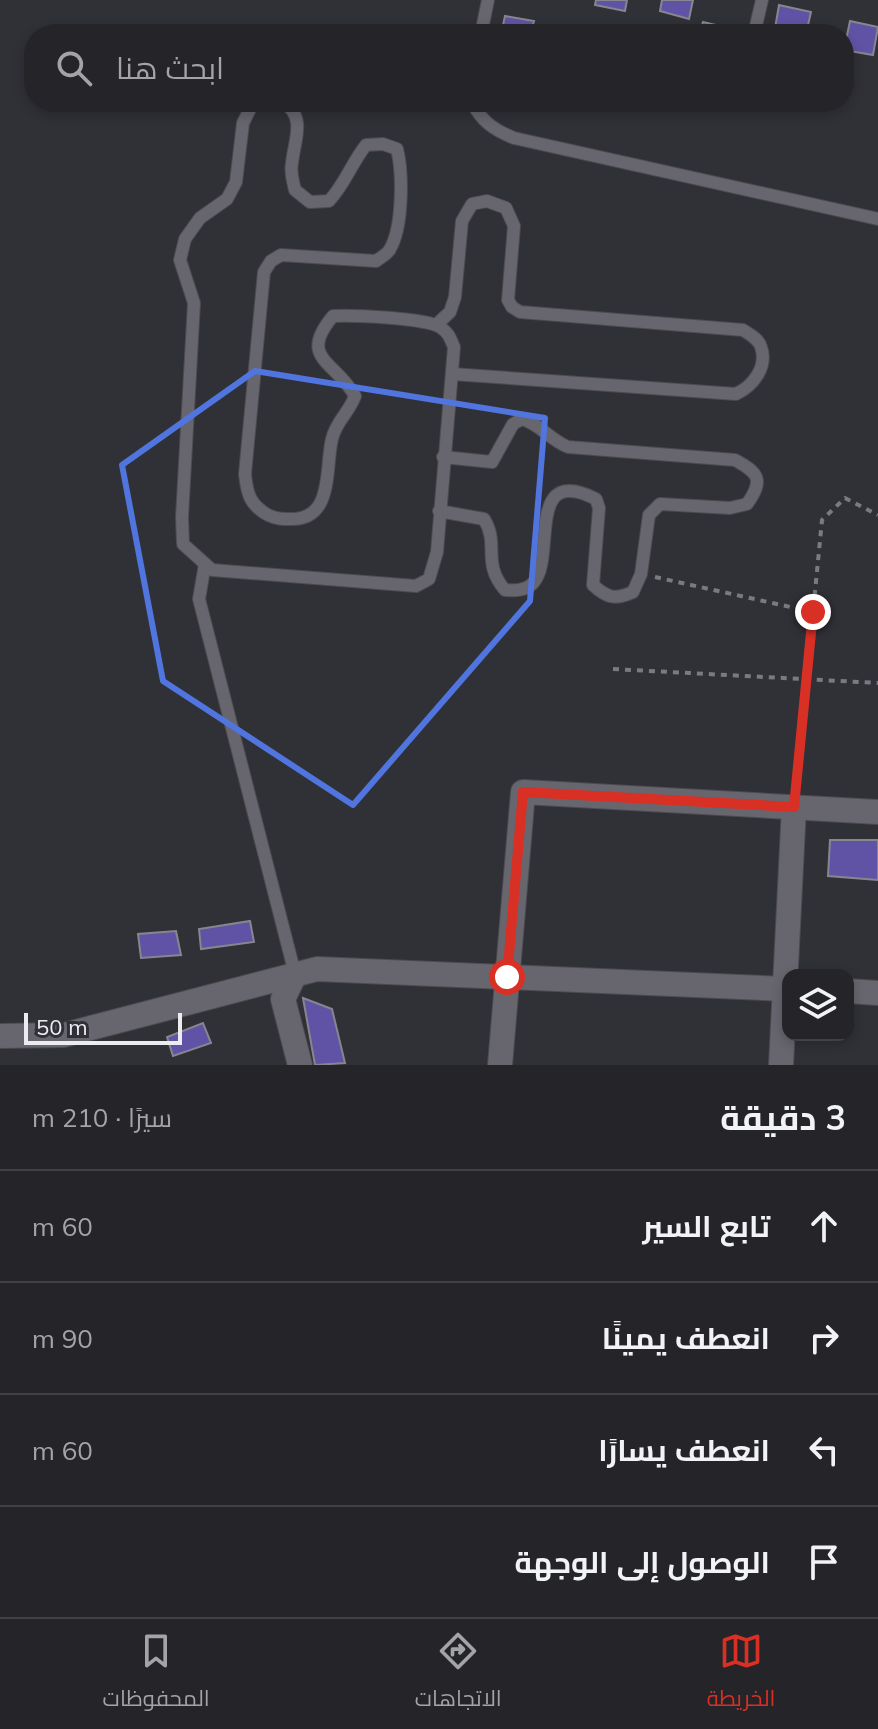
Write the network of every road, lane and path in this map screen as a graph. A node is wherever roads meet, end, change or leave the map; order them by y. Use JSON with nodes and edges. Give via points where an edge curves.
{"nodes":[{"id":1,"x":488,"y":0,"type":"edge"},
{"id":2,"x":762,"y":0,"type":"edge"},
{"id":3,"x":483,"y":24,"type":"edge"},
{"id":4,"x":756,"y":24,"type":"edge"},
{"id":5,"x":248,"y":112,"type":"edge"},
{"id":6,"x":293,"y":112,"type":"edge"},
{"id":7,"x":478,"y":112,"type":"edge"},
{"id":8,"x":878,"y":219,"type":"edge"},
{"id":9,"x":436,"y":325,"type":"junction"},
{"id":10,"x":452,"y":374,"type":"junction"},
{"id":11,"x":443,"y":457,"type":"junction"},
{"id":12,"x":439,"y":511,"type":"junction"},
{"id":13,"x":878,"y":515,"type":"edge"},
{"id":14,"x":205,"y":564,"type":"junction"},
{"id":15,"x":641,"y":574,"type":"junction"},
{"id":16,"x":813,"y":612,"type":"junction"},
{"id":17,"x":613,"y":669,"type":"dead end"},
{"id":18,"x":806,"y":679,"type":"junction"},
{"id":19,"x":878,"y":683,"type":"edge"},
{"id":20,"x":794,"y":807,"type":"junction"},
{"id":21,"x":878,"y":812,"type":"edge"},
{"id":22,"x":787,"y":969,"type":"edge"},
{"id":23,"x":295,"y":974,"type":"junction"},
{"id":24,"x":507,"y":977,"type":"junction"},
{"id":25,"x":782,"y":989,"type":"edge"},
{"id":26,"x":854,"y":991,"type":"edge"},
{"id":27,"x":878,"y":993,"type":"edge"},
{"id":28,"x":0,"y":1036,"type":"edge"},
{"id":29,"x":783,"y":1041,"type":"edge"},
{"id":30,"x":300,"y":1065,"type":"edge"},
{"id":31,"x":500,"y":1065,"type":"edge"},
{"id":32,"x":781,"y":1065,"type":"edge"}],
"edges":[{"from":1,"to":3,"type":"lane"},
{"from":2,"to":4,"type":"lane"},
{"from":5,"to":14,"type":"lane","via":[[236,182],[227,199],[200,218],[185,239],[180,260],[194,303],[183,544]]},
{"from":6,"to":9,"type":"lane","via":[[299,132],[291,167],[295,190],[310,202],[329,201],[366,145],[397,149],[397,228],[389,252],[376,261],[281,255],[264,272],[245,474],[247,495],[259,510],[276,519],[299,519],[316,511],[324,495],[331,441],[355,396],[318,351],[319,333],[333,316]]},
{"from":7,"to":8,"type":"lane","via":[[495,131],[514,138]]},
{"from":9,"to":10,"type":"lane","via":[[449,334],[454,347]]},
{"from":9,"to":10,"type":"lane","via":[[450,312],[455,297],[462,221],[472,204],[487,201],[506,208],[514,226],[508,300],[520,312],[743,330],[762,348],[758,376],[736,394]]},
{"from":10,"to":11,"type":"lane"},
{"from":11,"to":12,"type":"lane"},
{"from":11,"to":15,"type":"lane","via":[[492,462],[513,424],[522,419],[568,447],[735,460],[753,470],[756,492],[747,504],[660,504],[649,515]]},
{"from":12,"to":14,"type":"lane","via":[[434,568],[429,579],[416,586],[231,572]]},
{"from":12,"to":15,"type":"lane","via":[[484,519],[492,531],[490,564],[496,579],[505,590],[519,591],[534,582],[540,566],[548,507],[566,491],[580,491],[596,499],[599,508],[593,585],[605,596],[618,598],[633,592]]},
{"from":13,"to":16,"type":"path","via":[[845,498],[822,520]]},
{"from":14,"to":23,"type":"lane","via":[[199,599]]},
{"from":15,"to":16,"type":"path"},
{"from":16,"to":18,"type":"path"},
{"from":17,"to":18,"type":"path"},
{"from":18,"to":19,"type":"path"},
{"from":18,"to":20,"type":"path"},
{"from":20,"to":21,"type":"street"},
{"from":20,"to":22,"type":"street"},
{"from":20,"to":24,"type":"street","via":[[523,792]]},
{"from":23,"to":24,"type":"street","via":[[317,969]]},
{"from":23,"to":28,"type":"street","via":[[64,1035]]},
{"from":23,"to":30,"type":"street","via":[[283,999]]},
{"from":24,"to":25,"type":"street"},
{"from":24,"to":31,"type":"street"},
{"from":26,"to":27,"type":"street"},
{"from":29,"to":32,"type":"street"}]}
